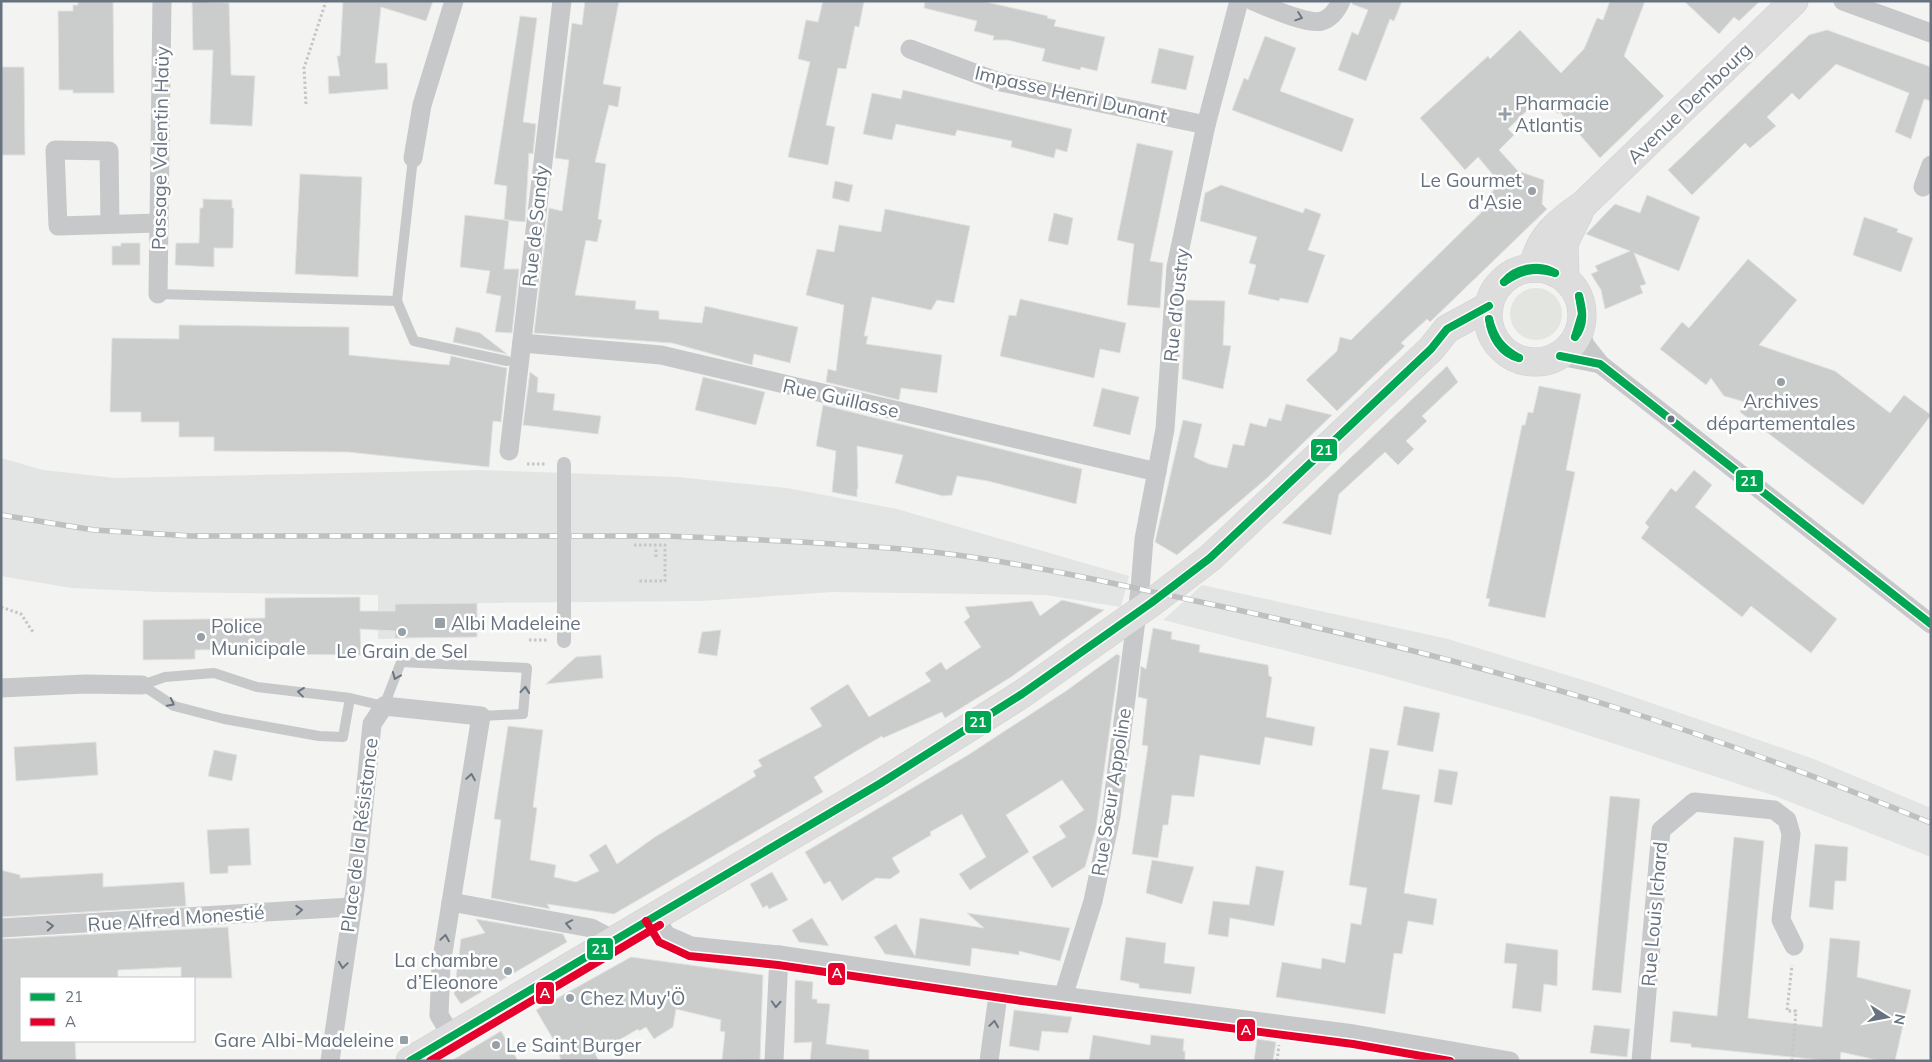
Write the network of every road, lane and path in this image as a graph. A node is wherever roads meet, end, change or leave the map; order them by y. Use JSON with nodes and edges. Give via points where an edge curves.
{"nodes":[{"id":1,"x":162,"y":1,"type":"edge"},
{"id":2,"x":326,"y":1,"type":"edge"},
{"id":3,"x":454,"y":1,"type":"edge"},
{"id":4,"x":562,"y":1,"type":"edge"},
{"id":5,"x":1239,"y":1,"type":"edge"},
{"id":6,"x":1253,"y":1,"type":"edge"},
{"id":7,"x":1341,"y":1,"type":"edge"},
{"id":8,"x":1794,"y":1,"type":"edge"},
{"id":9,"x":1843,"y":1,"type":"edge"},
{"id":10,"x":1931,"y":34,"type":"edge"},
{"id":11,"x":910,"y":48,"type":"dead end"},
{"id":12,"x":306,"y":104,"type":"dead end"},
{"id":13,"x":1206,"y":125,"type":"junction"},
{"id":14,"x":413,"y":158,"type":"joint"},
{"id":15,"x":1931,"y":164,"type":"edge"},
{"id":16,"x":1923,"y":187,"type":"dead end"},
{"id":17,"x":1584,"y":204,"type":"junction"},
{"id":18,"x":159,"y":223,"type":"junction"},
{"id":19,"x":110,"y":224,"type":"junction"},
{"id":20,"x":1533,"y":268,"type":"junction"},
{"id":21,"x":1565,"y":278,"type":"junction"},
{"id":22,"x":158,"y":294,"type":"joint"},
{"id":23,"x":397,"y":301,"type":"junction"},
{"id":24,"x":1489,"y":306,"type":"junction"},
{"id":25,"x":1580,"y":330,"type":"junction"},
{"id":26,"x":1496,"y":342,"type":"junction"},
{"id":27,"x":522,"y":343,"type":"junction"},
{"id":28,"x":1431,"y":349,"type":"junction"},
{"id":29,"x":1560,"y":356,"type":"junction"},
{"id":30,"x":507,"y":361,"type":"dead end"},
{"id":31,"x":1600,"y":364,"type":"junction"},
{"id":32,"x":509,"y":451,"type":"dead end"},
{"id":33,"x":564,"y":464,"type":"dead end"},
{"id":34,"x":1157,"y":472,"type":"junction"},
{"id":35,"x":634,"y":545,"type":"dead end"},
{"id":36,"x":656,"y":549,"type":"dead end"},
{"id":37,"x":656,"y":557,"type":"dead end"},
{"id":38,"x":637,"y":581,"type":"dead end"},
{"id":39,"x":1,"y":607,"type":"edge"},
{"id":40,"x":1137,"y":613,"type":"junction"},
{"id":41,"x":1931,"y":624,"type":"edge"},
{"id":42,"x":33,"y":632,"type":"dead end"},
{"id":43,"x":564,"y":641,"type":"dead end"},
{"id":44,"x":142,"y":685,"type":"junction"},
{"id":45,"x":1,"y":688,"type":"edge"},
{"id":46,"x":350,"y":698,"type":"junction"},
{"id":47,"x":384,"y":706,"type":"junction"},
{"id":48,"x":481,"y":716,"type":"junction"},
{"id":49,"x":451,"y":902,"type":"junction"},
{"id":50,"x":351,"y":908,"type":"junction"},
{"id":51,"x":655,"y":916,"type":"junction"},
{"id":52,"x":1,"y":928,"type":"edge"},
{"id":53,"x":614,"y":940,"type":"junction"},
{"id":54,"x":1794,"y":946,"type":"joint"},
{"id":55,"x":779,"y":955,"type":"junction"},
{"id":56,"x":999,"y":988,"type":"junction"},
{"id":57,"x":1063,"y":997,"type":"junction"},
{"id":58,"x":451,"y":1035,"type":"junction"},
{"id":59,"x":1427,"y":1054,"type":"edge"},
{"id":60,"x":414,"y":1060,"type":"edge"},
{"id":61,"x":330,"y":1061,"type":"edge"},
{"id":62,"x":774,"y":1061,"type":"edge"},
{"id":63,"x":989,"y":1061,"type":"edge"},
{"id":64,"x":1510,"y":1061,"type":"edge"},
{"id":65,"x":1641,"y":1061,"type":"edge"},
{"id":66,"x":1792,"y":1061,"type":"edge"}],
"edges":[{"from":1,"to":18,"type":"street","name":"Passage Valentin Haüy"},
{"from":2,"to":12,"type":"path","via":[[304,68]]},
{"from":3,"to":14,"type":"street","via":[[422,106]]},
{"from":4,"to":27,"type":"street","name":"Rue de Sandy"},
{"from":5,"to":13,"type":"street","name":"Rue d'Oustry"},
{"from":6,"to":7,"type":"street","one_way":true,"via":[[1309,21],[1322,21],[1335,13]]},
{"from":8,"to":17,"type":"main road","name":"Avenue Dembourg"},
{"from":9,"to":10,"type":"street"},
{"from":11,"to":13,"type":"street","name":"Impasse Henri Dunant","via":[[996,81]]},
{"from":13,"to":34,"type":"street","name":"Rue d'Oustry","via":[[1176,267],[1165,429]]},
{"from":14,"to":23,"type":"lane"},
{"from":15,"to":16,"type":"street"},
{"from":17,"to":20,"type":"main road","name":"Avenue Dembourg","via":[[1558,222],[1536,253]]},
{"from":17,"to":21,"type":"main road","name":"Avenue Dembourg","via":[[1564,243]]},
{"from":18,"to":19,"type":"street"},
{"from":18,"to":22,"type":"street","name":"Passage Valentin Haüy"},
{"from":19,"to":19,"type":"street","via":[[58,226],[55,150],[109,151]]},
{"from":20,"to":21,"type":"main road","via":[[1551,270]]},
{"from":20,"to":24,"type":"main road","via":[[1514,273],[1499,285]]},
{"from":21,"to":25,"type":"main road","via":[[1576,290],[1582,308]]},
{"from":22,"to":23,"type":"lane"},
{"from":23,"to":30,"type":"lane","via":[[414,341]]},
{"from":24,"to":26,"type":"main road","via":[[1489,324]]},
{"from":24,"to":28,"type":"main road","via":[[1448,329]]},
{"from":25,"to":29,"type":"main road","via":[[1572,346]]},
{"from":25,"to":31,"type":"street"},
{"from":26,"to":28,"type":"main road","via":[[1463,337]]},
{"from":26,"to":29,"type":"main road","via":[[1509,355],[1525,362],[1542,362]]},
{"from":27,"to":32,"type":"street","name":"Rue de Sandy"},
{"from":27,"to":34,"type":"street","name":"Rue Guillasse","via":[[661,355]]},
{"from":28,"to":40,"type":"main road","via":[[1210,558]]},
{"from":29,"to":31,"type":"street"},
{"from":31,"to":41,"type":"street"},
{"from":33,"to":43,"type":"street","bridge":true},
{"from":34,"to":40,"type":"street","name":"Rue d'Oustry","via":[[1144,539]]},
{"from":35,"to":38,"type":"path","via":[[665,545],[665,581]]},
{"from":36,"to":37,"type":"path"},
{"from":39,"to":42,"type":"path","via":[[21,614]]},
{"from":40,"to":51,"type":"main road","via":[[1022,694],[881,783]]},
{"from":40,"to":57,"type":"street","name":"Rue Sœur Appoline","via":[[1112,816],[1093,901]]},
{"from":44,"to":45,"type":"street"},
{"from":46,"to":44,"type":"lane","one_way":true,"via":[[257,687],[214,673],[165,677]]},
{"from":44,"to":46,"type":"lane","one_way":true,"via":[[174,706],[224,719],[319,736],[342,736]]},
{"from":46,"to":47,"type":"lane"},
{"from":47,"to":48,"type":"street"},
{"from":48,"to":47,"type":"lane","one_way":true,"via":[[523,714],[527,668],[401,662]]},
{"from":47,"to":50,"type":"street","name":"Place de la Résistance","via":[[372,724]]},
{"from":49,"to":48,"type":"street","one_way":true},
{"from":53,"to":49,"type":"street","one_way":true,"via":[[591,928]]},
{"from":58,"to":49,"type":"street","one_way":true,"via":[[440,1015],[441,965]]},
{"from":52,"to":50,"type":"street","name":"Rue Alfred Monestié","one_way":true},
{"from":50,"to":61,"type":"street","name":"Place de la Résistance","one_way":true},
{"from":51,"to":53,"type":"main road"},
{"from":51,"to":55,"type":"street","via":[[666,935],[691,946]]},
{"from":53,"to":58,"type":"main road"},
{"from":54,"to":65,"type":"street","name":"Rue Louis Ichard","via":[[1781,920],[1791,834],[1787,820],[1774,810],[1694,802],[1661,830]]},
{"from":54,"to":66,"type":"path","via":[[1788,1010],[1796,1011]]},
{"from":55,"to":56,"type":"street"},
{"from":55,"to":62,"type":"street","one_way":true},
{"from":56,"to":57,"type":"street"},
{"from":63,"to":56,"type":"street","one_way":true},
{"from":57,"to":59,"type":"street","via":[[1354,1034]]},
{"from":58,"to":60,"type":"main road"},
{"from":59,"to":64,"type":"street"}]}
